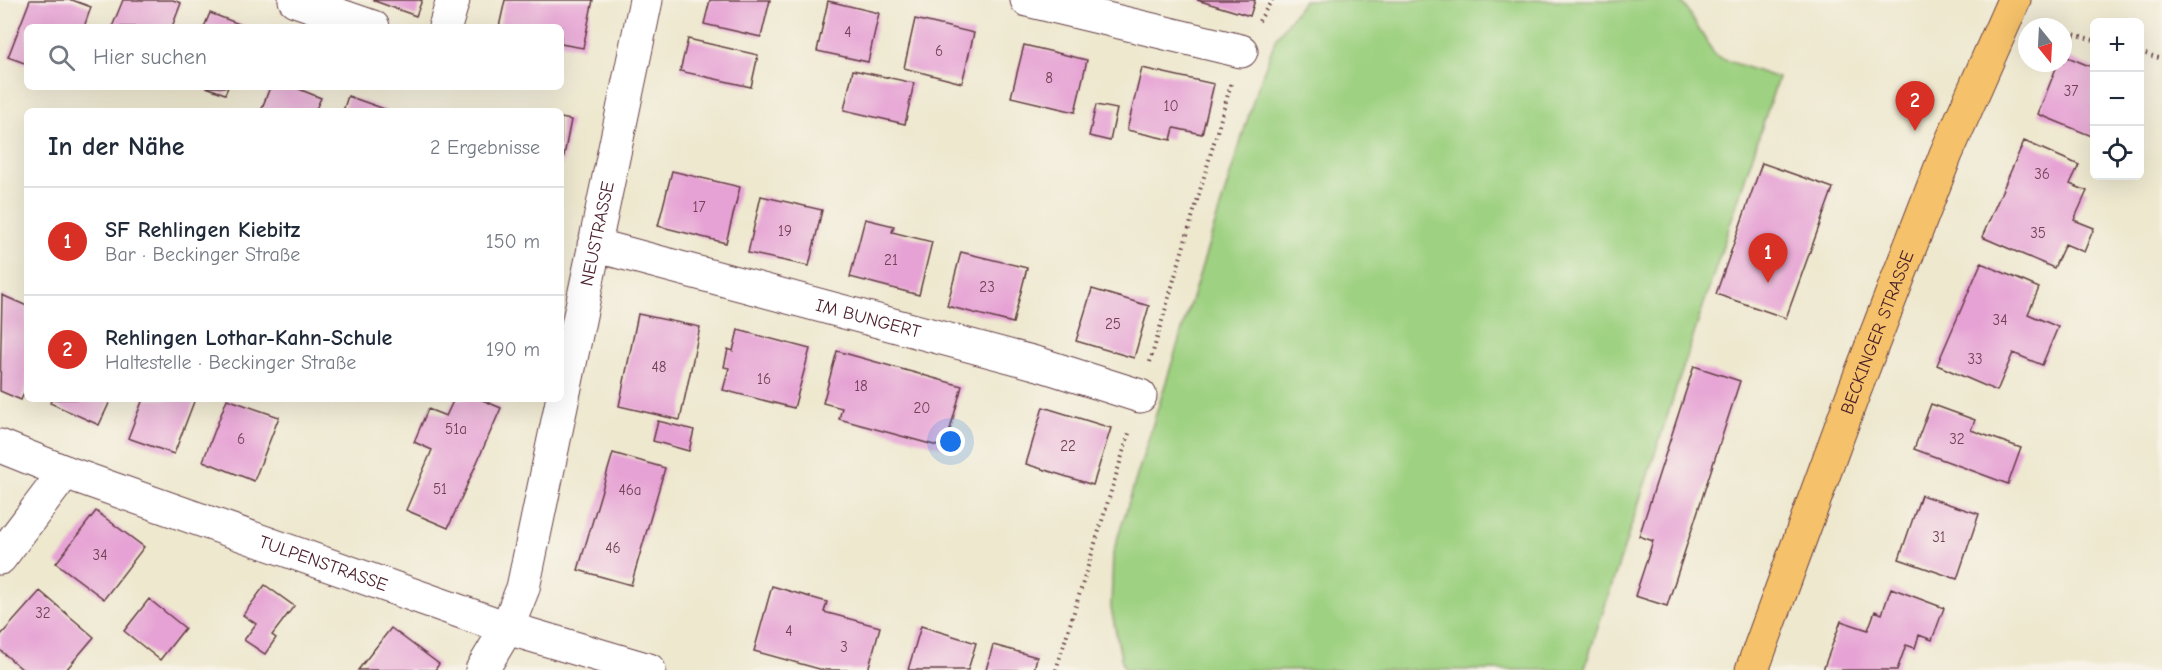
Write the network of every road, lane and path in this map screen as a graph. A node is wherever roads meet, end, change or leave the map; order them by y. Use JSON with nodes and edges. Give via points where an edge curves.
{"nodes":[{"id":1,"x":295,"y":0,"type":"edge"},
{"id":2,"x":453,"y":0,"type":"edge"},
{"id":3,"x":646,"y":0,"type":"edge"},
{"id":4,"x":1027,"y":0,"type":"edge"},
{"id":5,"x":1272,"y":0,"type":"edge"},
{"id":6,"x":2014,"y":0,"type":"edge"},
{"id":7,"x":364,"y":24,"type":"edge"},
{"id":8,"x":446,"y":24,"type":"edge"},
{"id":9,"x":2072,"y":34,"type":"edge"},
{"id":10,"x":2090,"y":39,"type":"edge"},
{"id":11,"x":1241,"y":51,"type":"junction"},
{"id":12,"x":2144,"y":53,"type":"edge"},
{"id":13,"x":2162,"y":58,"type":"edge"},
{"id":14,"x":594,"y":244,"type":"junction"},
{"id":15,"x":564,"y":389,"type":"edge"},
{"id":16,"x":1140,"y":396,"type":"junction"},
{"id":17,"x":561,"y":402,"type":"edge"},
{"id":18,"x":0,"y":446,"type":"edge"},
{"id":19,"x":65,"y":472,"type":"junction"},
{"id":20,"x":0,"y":558,"type":"edge"},
{"id":21,"x":507,"y":628,"type":"junction"},
{"id":22,"x":482,"y":670,"type":"edge"},
{"id":23,"x":649,"y":670,"type":"edge"},
{"id":24,"x":1056,"y":670,"type":"edge"},
{"id":25,"x":1752,"y":670,"type":"edge"}],
"edges":[{"from":1,"to":7,"type":"street"},
{"from":2,"to":8,"type":"street"},
{"from":3,"to":14,"type":"street","name":"NEUSTRASSE"},
{"from":4,"to":11,"type":"street"},
{"from":5,"to":11,"type":"path"},
{"from":6,"to":25,"type":"main road","name":"BECKINGER STRASSE","via":[[1942,165]]},
{"from":9,"to":10,"type":"path"},
{"from":11,"to":16,"type":"path"},
{"from":12,"to":13,"type":"path"},
{"from":14,"to":15,"type":"street","name":"NEUSTRASSE"},
{"from":14,"to":16,"type":"street","name":"IM BUNGERT","via":[[1039,364]]},
{"from":16,"to":24,"type":"path"},
{"from":17,"to":21,"type":"street","name":"NEUSTRASSE","via":[[523,588]]},
{"from":18,"to":19,"type":"street","name":"TULPENSTRASSE"},
{"from":19,"to":20,"type":"street"},
{"from":19,"to":21,"type":"street","name":"TULPENSTRASSE"},
{"from":21,"to":22,"type":"street","name":"NEUSTRASSE"},
{"from":21,"to":23,"type":"street","name":"TULPENSTRASSE"}]}
